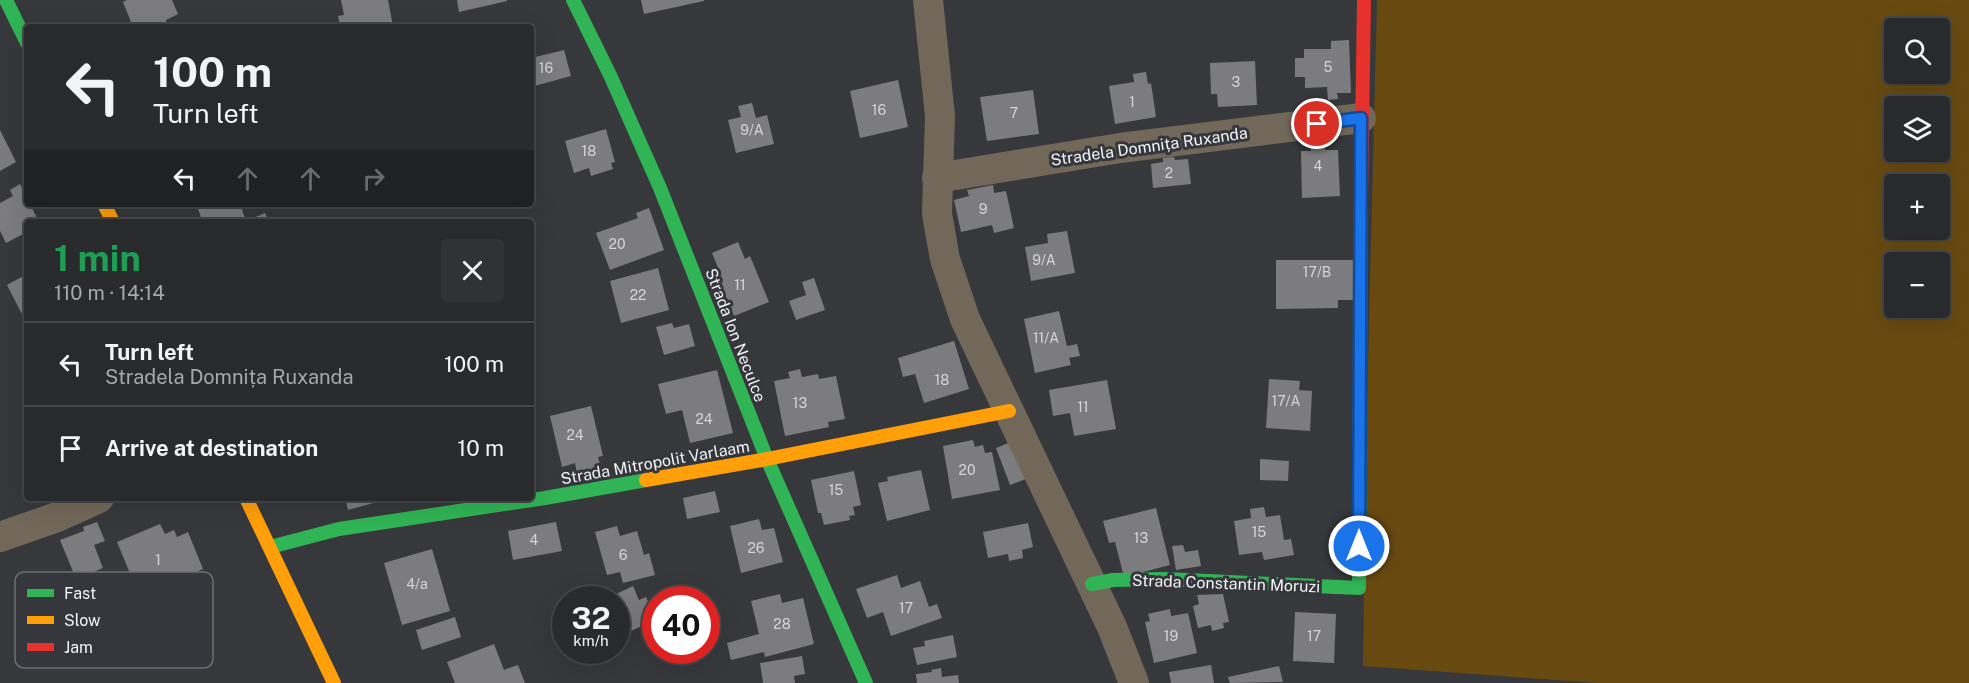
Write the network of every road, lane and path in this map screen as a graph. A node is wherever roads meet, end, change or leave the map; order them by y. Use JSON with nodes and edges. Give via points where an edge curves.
{"nodes":[{"id":1,"x":6,"y":0,"type":"edge"},
{"id":2,"x":573,"y":0,"type":"edge"},
{"id":3,"x":928,"y":0,"type":"edge"},
{"id":4,"x":1364,"y":0,"type":"edge"},
{"id":5,"x":24,"y":38,"type":"edge"},
{"id":6,"x":1361,"y":118,"type":"junction"},
{"id":7,"x":937,"y":178,"type":"junction"},
{"id":8,"x":1009,"y":411,"type":"junction"},
{"id":9,"x":767,"y":459,"type":"junction"},
{"id":10,"x":534,"y":500,"type":"edge"},
{"id":11,"x":92,"y":501,"type":"edge"},
{"id":12,"x":247,"y":501,"type":"edge"},
{"id":13,"x":525,"y":501,"type":"edge"},
{"id":14,"x":0,"y":537,"type":"edge"},
{"id":15,"x":270,"y":547,"type":"junction"},
{"id":16,"x":1092,"y":584,"type":"junction"},
{"id":17,"x":334,"y":683,"type":"edge"},
{"id":18,"x":866,"y":683,"type":"edge"},
{"id":19,"x":1134,"y":683,"type":"edge"}],
"edges":[{"from":1,"to":5,"type":"street"},
{"from":2,"to":9,"type":"street","name":"Strada Ion Neculce","via":[[660,188]]},
{"from":3,"to":7,"type":"street","via":[[940,116]]},
{"from":4,"to":6,"type":"street"},
{"from":6,"to":7,"type":"street","name":"Stradela Domnița Ruxanda","via":[[1120,148]]},
{"from":6,"to":16,"type":"street","name":"Strada Constantin Moruzi","via":[[1359,588],[1165,579]]},
{"from":7,"to":8,"type":"street","via":[[937,214],[945,259],[965,319]]},
{"from":8,"to":9,"type":"street","name":"Strada Mitropolit Varlaam"},
{"from":8,"to":16,"type":"street"},
{"from":9,"to":10,"type":"street","name":"Strada Mitropolit Varlaam"},
{"from":9,"to":18,"type":"street","name":"Strada Ion Neculce"},
{"from":11,"to":14,"type":"street"},
{"from":12,"to":15,"type":"street"},
{"from":13,"to":15,"type":"street","name":"Strada Mitropolit Varlaam","via":[[339,529]]},
{"from":15,"to":17,"type":"street"},
{"from":16,"to":19,"type":"street"}]}
